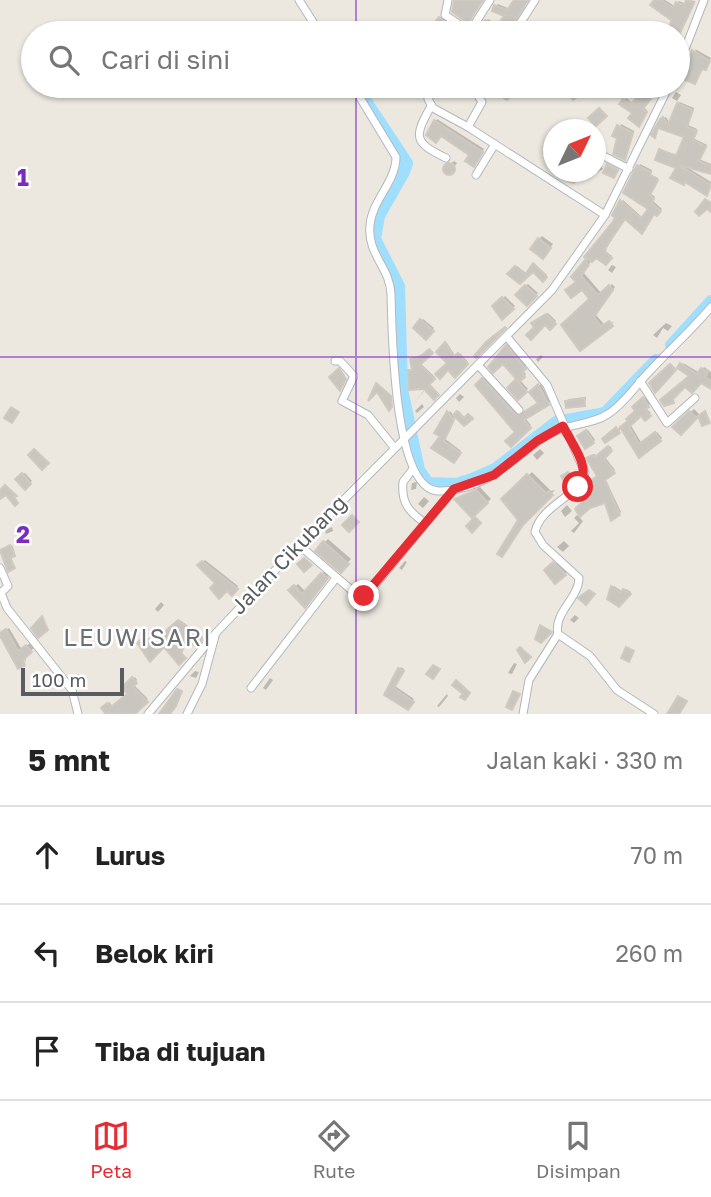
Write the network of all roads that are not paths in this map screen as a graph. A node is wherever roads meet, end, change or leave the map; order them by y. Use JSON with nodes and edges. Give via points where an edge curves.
{"nodes":[{"id":1,"x":299,"y":0,"type":"edge"},
{"id":2,"x":448,"y":0,"type":"edge"},
{"id":3,"x":489,"y":0,"type":"edge"},
{"id":4,"x":535,"y":0,"type":"edge"},
{"id":5,"x":704,"y":0,"type":"edge"},
{"id":6,"x":312,"y":21,"type":"edge"},
{"id":7,"x":453,"y":21,"type":"edge"},
{"id":8,"x":476,"y":21,"type":"edge"},
{"id":9,"x":522,"y":21,"type":"edge"},
{"id":10,"x":690,"y":36,"type":"edge"},
{"id":11,"x":359,"y":98,"type":"edge"},
{"id":12,"x":429,"y":98,"type":"edge"},
{"id":13,"x":479,"y":98,"type":"edge"},
{"id":14,"x":663,"y":98,"type":"edge"},
{"id":15,"x":431,"y":106,"type":"junction"},
{"id":16,"x":468,"y":127,"type":"junction"},
{"id":17,"x":495,"y":145,"type":"junction"},
{"id":18,"x":606,"y":157,"type":"edge"},
{"id":19,"x":446,"y":158,"type":"dead end"},
{"id":20,"x":629,"y":169,"type":"junction"},
{"id":21,"x":476,"y":175,"type":"dead end"},
{"id":22,"x":606,"y":215,"type":"junction"},
{"id":23,"x":711,"y":307,"type":"edge"},
{"id":24,"x":508,"y":337,"type":"junction"},
{"id":25,"x":335,"y":361,"type":"dead end"},
{"id":26,"x":478,"y":365,"type":"junction"},
{"id":27,"x":640,"y":381,"type":"junction"},
{"id":28,"x":695,"y":398,"type":"dead end"},
{"id":29,"x":519,"y":410,"type":"dead end"},
{"id":30,"x":561,"y":422,"type":"junction"},
{"id":31,"x":409,"y":431,"type":"junction"},
{"id":32,"x":393,"y":446,"type":"junction"},
{"id":33,"x":413,"y":469,"type":"junction"},
{"id":34,"x":454,"y":489,"type":"junction"},
{"id":35,"x":425,"y":523,"type":"junction"},
{"id":36,"x":299,"y":545,"type":"junction"},
{"id":37,"x":0,"y":568,"type":"edge"},
{"id":38,"x":336,"y":578,"type":"junction"},
{"id":39,"x":215,"y":634,"type":"junction"},
{"id":40,"x":558,"y":634,"type":"junction"},
{"id":41,"x":251,"y":688,"type":"dead end"},
{"id":42,"x":78,"y":714,"type":"edge"},
{"id":43,"x":148,"y":714,"type":"edge"},
{"id":44,"x":187,"y":714,"type":"edge"},
{"id":45,"x":523,"y":714,"type":"edge"},
{"id":46,"x":654,"y":714,"type":"edge"}],
"edges":[{"from":1,"to":6,"type":"street"},
{"from":2,"to":7,"type":"street","via":[[445,15]]},
{"from":3,"to":8,"type":"street"},
{"from":4,"to":9,"type":"street"},
{"from":5,"to":10,"type":"street"},
{"from":11,"to":31,"type":"street","via":[[396,157],[395,169],[372,213],[369,232],[372,251],[391,286],[396,384]]},
{"from":12,"to":15,"type":"street"},
{"from":13,"to":16,"type":"street"},
{"from":14,"to":20,"type":"street","name":"Jalan Cikubang"},
{"from":15,"to":16,"type":"street"},
{"from":15,"to":19,"type":"street","via":[[419,139]]},
{"from":16,"to":17,"type":"street"},
{"from":17,"to":21,"type":"street"},
{"from":17,"to":22,"type":"street"},
{"from":18,"to":20,"type":"street"},
{"from":20,"to":22,"type":"street","name":"Jalan Cikubang"},
{"from":22,"to":24,"type":"street","name":"Jalan Cikubang","via":[[552,290]]},
{"from":23,"to":27,"type":"street"},
{"from":24,"to":26,"type":"street","name":"Jalan Cikubang"},
{"from":24,"to":30,"type":"street","via":[[540,374]]},
{"from":25,"to":32,"type":"street","via":[[340,360],[354,376],[342,401],[368,415]]},
{"from":26,"to":29,"type":"street"},
{"from":26,"to":31,"type":"street","name":"Jalan Cikubang"},
{"from":27,"to":28,"type":"street","via":[[667,423]]},
{"from":27,"to":30,"type":"street","via":[[610,413]]},
{"from":30,"to":34,"type":"street","via":[[494,475]]},
{"from":30,"to":40,"type":"street","via":[[584,476],[535,531],[543,545],[579,578],[557,626]]},
{"from":31,"to":32,"type":"street","name":"Jalan Cikubang"},
{"from":31,"to":33,"type":"street"},
{"from":32,"to":36,"type":"street","name":"Jalan Cikubang"},
{"from":33,"to":34,"type":"street","via":[[427,487]]},
{"from":33,"to":35,"type":"street","via":[[403,482],[404,500],[411,514]]},
{"from":34,"to":35,"type":"street"},
{"from":35,"to":38,"type":"street","via":[[366,596]]},
{"from":36,"to":38,"type":"street"},
{"from":36,"to":39,"type":"street","name":"Jalan Cikubang"},
{"from":37,"to":42,"type":"street","via":[[8,586],[1,593],[7,608],[72,690]]},
{"from":38,"to":41,"type":"street"},
{"from":39,"to":43,"type":"street","name":"Jalan Cikubang"},
{"from":39,"to":44,"type":"street","via":[[202,684]]},
{"from":40,"to":45,"type":"street","via":[[529,680]]},
{"from":40,"to":46,"type":"street","via":[[590,656],[617,690]]}]}
